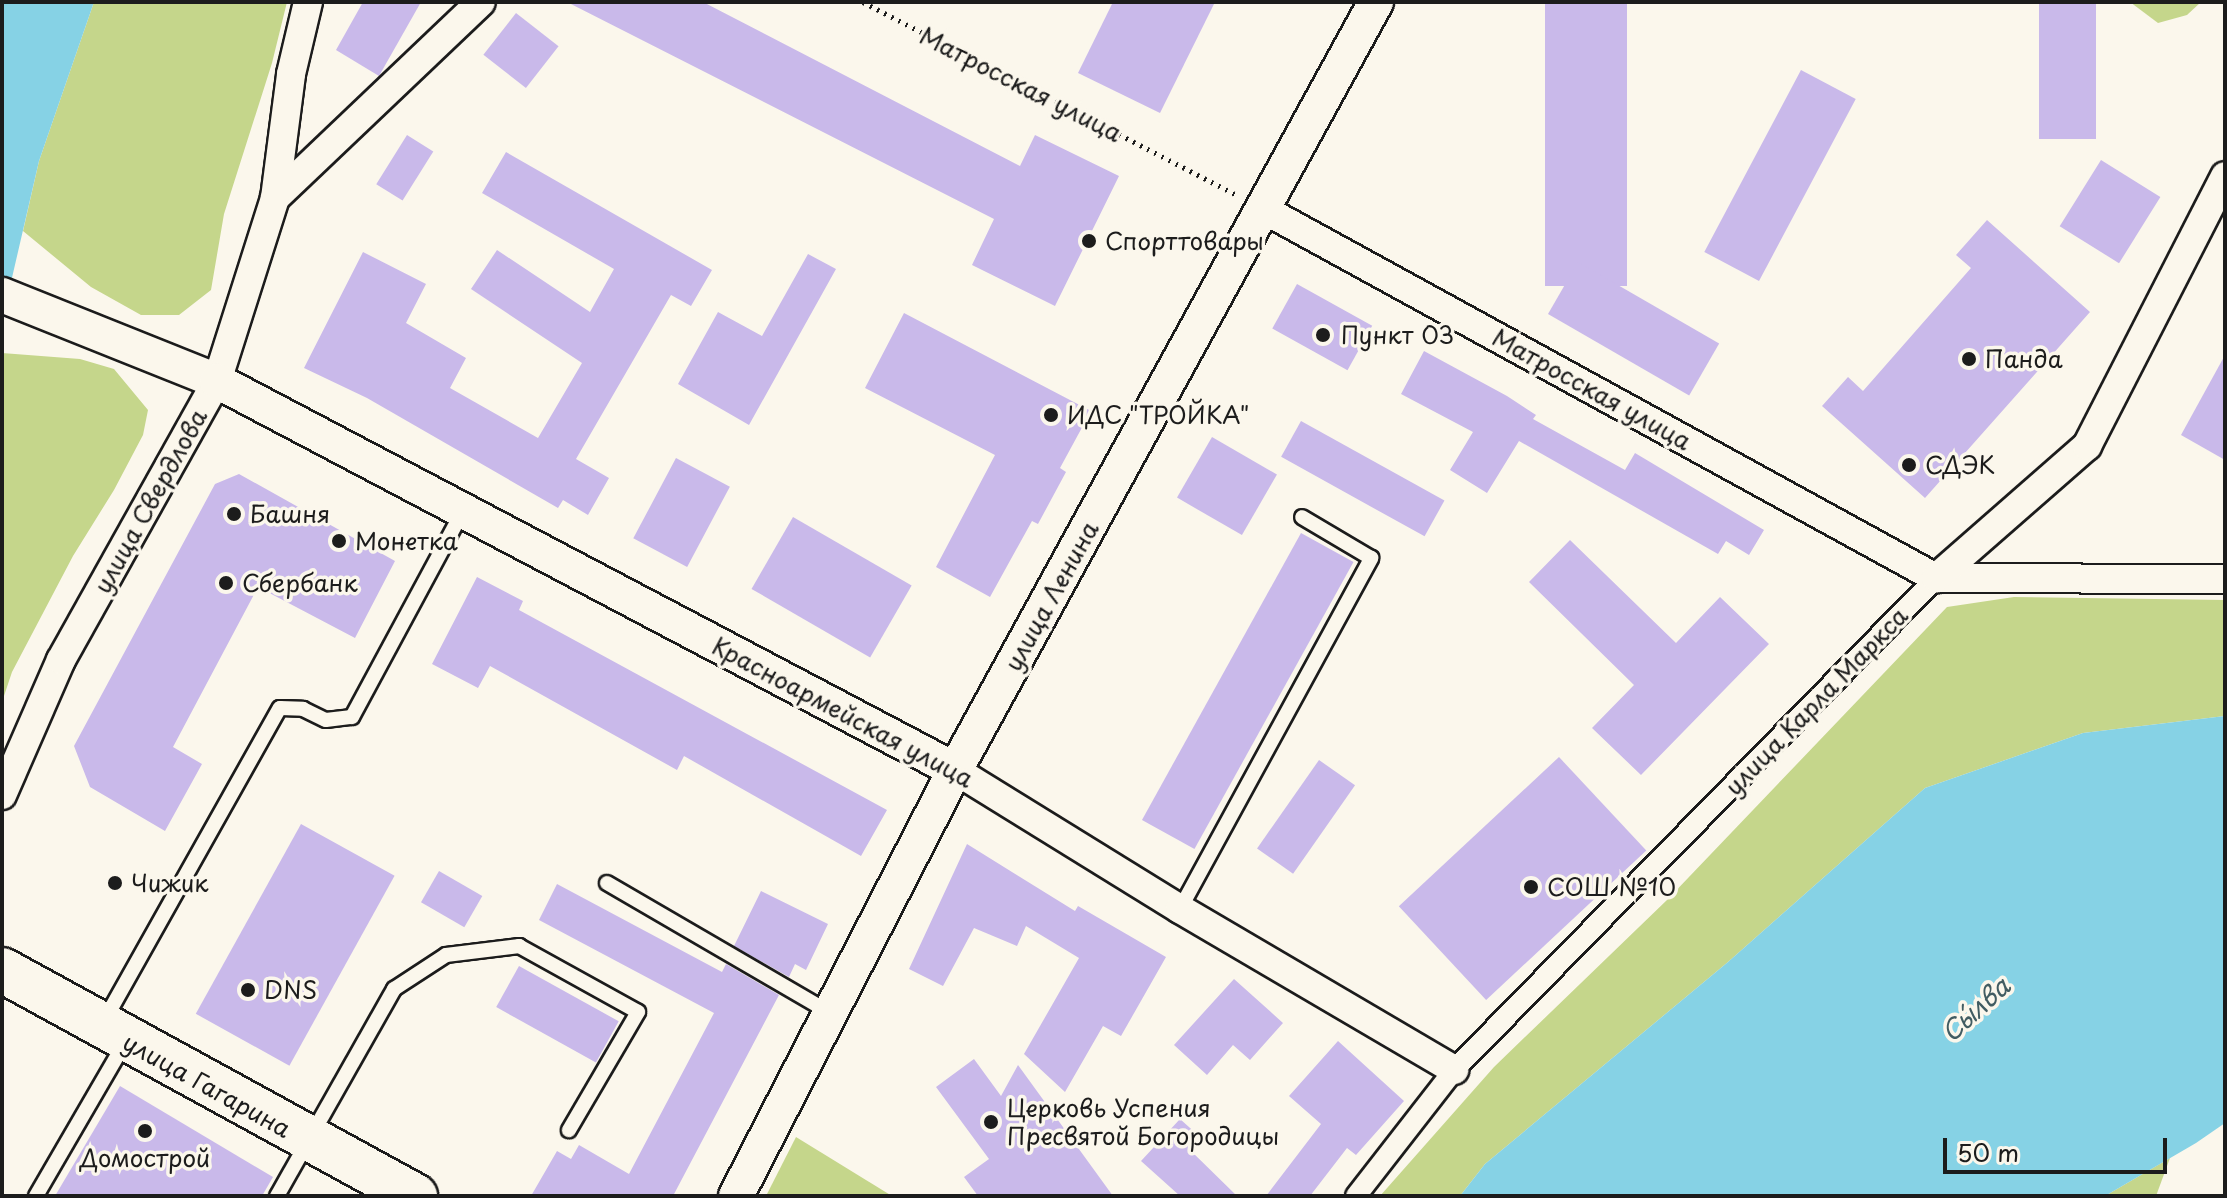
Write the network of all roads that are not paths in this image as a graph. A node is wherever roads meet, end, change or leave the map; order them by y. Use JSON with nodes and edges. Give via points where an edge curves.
{"nodes":[{"id":1,"x":308,"y":2,"type":"edge"},
{"id":2,"x":481,"y":2,"type":"edge"},
{"id":3,"x":1373,"y":3,"type":"edge"},
{"id":4,"x":2225,"y":176,"type":"edge"},
{"id":5,"x":275,"y":198,"type":"junction"},
{"id":6,"x":1263,"y":209,"type":"junction"},
{"id":7,"x":2,"y":295,"type":"edge"},
{"id":8,"x":217,"y":381,"type":"junction"},
{"id":9,"x":463,"y":510,"type":"junction"},
{"id":10,"x":1302,"y":517,"type":"dead end"},
{"id":11,"x":1936,"y":578,"type":"junction"},
{"id":12,"x":2225,"y":579,"type":"edge"},
{"id":13,"x":955,"y":770,"type":"junction"},
{"id":14,"x":2,"y":795,"type":"edge"},
{"id":15,"x":607,"y":883,"type":"dead end"},
{"id":16,"x":1180,"y":909,"type":"junction"},
{"id":17,"x":2,"y":970,"type":"edge"},
{"id":18,"x":830,"y":1013,"type":"junction"},
{"id":19,"x":114,"y":1033,"type":"junction"},
{"id":20,"x":1454,"y":1070,"type":"junction"},
{"id":21,"x":569,"y":1130,"type":"dead end"},
{"id":22,"x":308,"y":1141,"type":"junction"},
{"id":23,"x":36,"y":1196,"type":"edge"},
{"id":24,"x":277,"y":1196,"type":"edge"},
{"id":25,"x":415,"y":1196,"type":"edge"},
{"id":26,"x":736,"y":1196,"type":"edge"},
{"id":27,"x":1356,"y":1196,"type":"edge"}],
"edges":[{"from":1,"to":5,"type":"street","name":"улица Свердлова","via":[[291,74]]},
{"from":2,"to":5,"type":"street","name":"улица Свердлова"},
{"from":3,"to":6,"type":"street","name":"улица Ленина"},
{"from":4,"to":11,"type":"street","name":"улица Карла Маркса","via":[[2087,446]]},
{"from":5,"to":8,"type":"street","name":"улица Свердлова"},
{"from":6,"to":11,"type":"street","name":"Матросская улица"},
{"from":6,"to":13,"type":"street","name":"улица Ленина"},
{"from":7,"to":8,"type":"street","name":"Красноармейская улица"},
{"from":8,"to":9,"type":"street","name":"Красноармейская улица"},
{"from":8,"to":14,"type":"street","name":"улица Свердлова","via":[[61,660]]},
{"from":9,"to":13,"type":"street","name":"Красноармейская улица"},
{"from":9,"to":19,"type":"lane","via":[[352,717],[326,720],[303,709],[280,708]]},
{"from":10,"to":16,"type":"lane","via":[[1371,558]]},
{"from":11,"to":12,"type":"street","name":"Матросская улица"},
{"from":11,"to":20,"type":"street","name":"улица Карла Маркса"},
{"from":13,"to":16,"type":"street","name":"Красноармейская улица"},
{"from":13,"to":18,"type":"street","name":"улица Ленина"},
{"from":15,"to":18,"type":"lane"},
{"from":16,"to":20,"type":"street","name":"Красноармейская улица"},
{"from":17,"to":19,"type":"main road","name":"улица Гагарина"},
{"from":18,"to":26,"type":"street","name":"улица Ленина"},
{"from":19,"to":22,"type":"main road","name":"улица Гагарина"},
{"from":19,"to":23,"type":"lane"},
{"from":20,"to":27,"type":"street","name":"улица Карла Маркса"},
{"from":21,"to":22,"type":"lane","via":[[638,1012],[519,946],[446,955],[394,989]]},
{"from":22,"to":24,"type":"lane"},
{"from":22,"to":25,"type":"main road","name":"улица Гагарина"}]}
